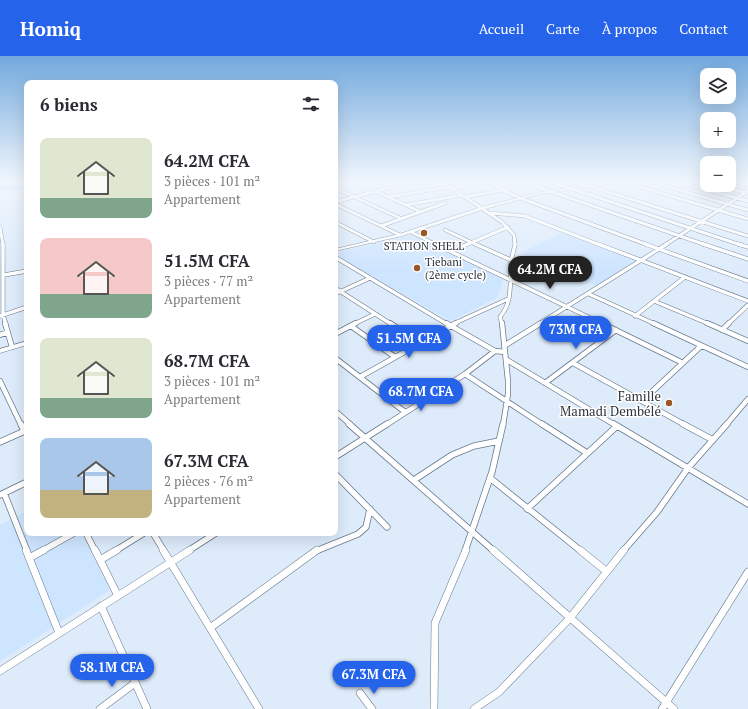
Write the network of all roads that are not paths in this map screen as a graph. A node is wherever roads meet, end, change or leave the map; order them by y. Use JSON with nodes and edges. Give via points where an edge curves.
{"nodes":[{"id":1,"x":352,"y":211,"type":"edge"},
{"id":2,"x":386,"y":211,"type":"edge"},
{"id":3,"x":473,"y":211,"type":"edge"},
{"id":4,"x":556,"y":211,"type":"edge"},
{"id":5,"x":610,"y":211,"type":"edge"},
{"id":6,"x":641,"y":211,"type":"edge"},
{"id":7,"x":670,"y":211,"type":"edge"},
{"id":8,"x":717,"y":211,"type":"edge"},
{"id":9,"x":724,"y":211,"type":"edge"},
{"id":10,"x":421,"y":212,"type":"edge"},
{"id":11,"x":490,"y":213,"type":"joint"},
{"id":12,"x":402,"y":219,"type":"junction"},
{"id":13,"x":748,"y":219,"type":"edge"},
{"id":14,"x":701,"y":221,"type":"junction"},
{"id":15,"x":338,"y":224,"type":"edge"},
{"id":16,"x":381,"y":226,"type":"junction"},
{"id":17,"x":0,"y":227,"type":"edge"},
{"id":18,"x":508,"y":227,"type":"junction"},
{"id":19,"x":691,"y":228,"type":"junction"},
{"id":20,"x":445,"y":230,"type":"dead end"},
{"id":21,"x":411,"y":232,"type":"junction"},
{"id":22,"x":1,"y":235,"type":"edge"},
{"id":23,"x":679,"y":235,"type":"junction"},
{"id":24,"x":400,"y":236,"type":"junction"},
{"id":25,"x":748,"y":236,"type":"edge"},
{"id":26,"x":374,"y":242,"type":"junction"},
{"id":27,"x":472,"y":242,"type":"junction"},
{"id":28,"x":748,"y":247,"type":"edge"},
{"id":29,"x":338,"y":249,"type":"edge"},
{"id":30,"x":658,"y":249,"type":"junction"},
{"id":31,"x":451,"y":251,"type":"junction"},
{"id":32,"x":748,"y":259,"type":"edge"},
{"id":33,"x":338,"y":260,"type":"edge"},
{"id":34,"x":511,"y":260,"type":"junction"},
{"id":35,"x":640,"y":260,"type":"junction"},
{"id":36,"x":24,"y":272,"type":"edge"},
{"id":37,"x":4,"y":275,"type":"junction"},
{"id":38,"x":685,"y":277,"type":"junction"},
{"id":39,"x":370,"y":278,"type":"junction"},
{"id":40,"x":511,"y":280,"type":"junction"},
{"id":41,"x":748,"y":281,"type":"edge"},
{"id":42,"x":340,"y":292,"type":"joint"},
{"id":43,"x":589,"y":294,"type":"junction"},
{"id":44,"x":2,"y":296,"type":"edge"},
{"id":45,"x":508,"y":299,"type":"junction"},
{"id":46,"x":654,"y":301,"type":"junction"},
{"id":47,"x":748,"y":301,"type":"edge"},
{"id":48,"x":748,"y":305,"type":"edge"},
{"id":49,"x":567,"y":307,"type":"junction"},
{"id":50,"x":24,"y":308,"type":"edge"},
{"id":51,"x":375,"y":314,"type":"junction"},
{"id":52,"x":1,"y":315,"type":"edge"},
{"id":53,"x":635,"y":316,"type":"junction"},
{"id":54,"x":351,"y":326,"type":"junction"},
{"id":55,"x":450,"y":326,"type":"junction"},
{"id":56,"x":616,"y":330,"type":"junction"},
{"id":57,"x":722,"y":330,"type":"junction"},
{"id":58,"x":8,"y":332,"type":"junction"},
{"id":59,"x":338,"y":332,"type":"edge"},
{"id":60,"x":0,"y":335,"type":"edge"},
{"id":61,"x":748,"y":341,"type":"edge"},
{"id":62,"x":420,"y":343,"type":"junction"},
{"id":63,"x":24,"y":344,"type":"edge"},
{"id":64,"x":701,"y":346,"type":"junction"},
{"id":65,"x":12,"y":347,"type":"junction"},
{"id":66,"x":505,"y":349,"type":"junction"},
{"id":67,"x":495,"y":351,"type":"junction"},
{"id":68,"x":0,"y":352,"type":"edge"},
{"id":69,"x":395,"y":357,"type":"junction"},
{"id":70,"x":338,"y":360,"type":"edge"},
{"id":71,"x":507,"y":360,"type":"junction"},
{"id":72,"x":573,"y":362,"type":"junction"},
{"id":73,"x":683,"y":363,"type":"junction"},
{"id":74,"x":748,"y":367,"type":"edge"},
{"id":75,"x":465,"y":374,"type":"junction"},
{"id":76,"x":360,"y":377,"type":"junction"},
{"id":77,"x":0,"y":381,"type":"edge"},
{"id":78,"x":545,"y":383,"type":"junction"},
{"id":79,"x":2,"y":390,"type":"edge"},
{"id":80,"x":748,"y":399,"type":"edge"},
{"id":81,"x":642,"y":400,"type":"junction"},
{"id":82,"x":507,"y":401,"type":"junction"},
{"id":83,"x":405,"y":412,"type":"junction"},
{"id":84,"x":338,"y":413,"type":"edge"},
{"id":85,"x":617,"y":426,"type":"junction"},
{"id":86,"x":24,"y":427,"type":"edge"},
{"id":87,"x":24,"y":431,"type":"edge"},
{"id":88,"x":366,"y":437,"type":"junction"},
{"id":89,"x":713,"y":440,"type":"junction"},
{"id":90,"x":499,"y":441,"type":"junction"},
{"id":91,"x":0,"y":442,"type":"edge"},
{"id":92,"x":587,"y":453,"type":"junction"},
{"id":93,"x":338,"y":455,"type":"edge"},
{"id":94,"x":688,"y":468,"type":"junction"},
{"id":95,"x":338,"y":477,"type":"edge"},
{"id":96,"x":490,"y":478,"type":"junction"},
{"id":97,"x":414,"y":480,"type":"junction"},
{"id":98,"x":24,"y":483,"type":"edge"},
{"id":99,"x":2,"y":494,"type":"edge"},
{"id":100,"x":748,"y":504,"type":"edge"},
{"id":101,"x":526,"y":509,"type":"junction"},
{"id":102,"x":370,"y":510,"type":"junction"},
{"id":103,"x":387,"y":527,"type":"dead end"},
{"id":104,"x":472,"y":532,"type":"junction"},
{"id":105,"x":69,"y":536,"type":"edge"},
{"id":106,"x":88,"y":536,"type":"edge"},
{"id":107,"x":139,"y":536,"type":"edge"},
{"id":108,"x":155,"y":536,"type":"edge"},
{"id":109,"x":211,"y":536,"type":"edge"},
{"id":110,"x":29,"y":558,"type":"junction"},
{"id":111,"x":100,"y":560,"type":"junction"},
{"id":112,"x":171,"y":562,"type":"junction"},
{"id":113,"x":606,"y":571,"type":"junction"},
{"id":114,"x":748,"y":574,"type":"edge"},
{"id":115,"x":118,"y":596,"type":"junction"},
{"id":116,"x":101,"y":606,"type":"junction"},
{"id":117,"x":570,"y":618,"type":"junction"},
{"id":118,"x":210,"y":628,"type":"junction"},
{"id":119,"x":58,"y":633,"type":"junction"},
{"id":120,"x":0,"y":671,"type":"edge"},
{"id":121,"x":135,"y":683,"type":"junction"},
{"id":122,"x":360,"y":693,"type":"dead end"},
{"id":123,"x":664,"y":706,"type":"edge"},
{"id":124,"x":100,"y":709,"type":"edge"},
{"id":125,"x":147,"y":709,"type":"edge"},
{"id":126,"x":259,"y":709,"type":"edge"},
{"id":127,"x":372,"y":709,"type":"edge"},
{"id":128,"x":434,"y":709,"type":"edge"},
{"id":129,"x":474,"y":709,"type":"edge"},
{"id":130,"x":674,"y":709,"type":"edge"}],
"edges":[{"from":1,"to":16,"type":"street"},
{"from":2,"to":12,"type":"street"},
{"from":3,"to":21,"type":"main road"},
{"from":4,"to":30,"type":"street"},
{"from":5,"to":23,"type":"street"},
{"from":6,"to":19,"type":"street"},
{"from":7,"to":14,"type":"street"},
{"from":8,"to":14,"type":"street"},
{"from":9,"to":13,"type":"street"},
{"from":10,"to":12,"type":"street"},
{"from":11,"to":18,"type":"street"},
{"from":11,"to":35,"type":"street","via":[[526,216]]},
{"from":12,"to":16,"type":"street"},
{"from":14,"to":19,"type":"street"},
{"from":14,"to":25,"type":"street"},
{"from":15,"to":26,"type":"street"},
{"from":16,"to":24,"type":"street"},
{"from":17,"to":22,"type":"street"},
{"from":18,"to":27,"type":"street"},
{"from":18,"to":34,"type":"street","via":[[514,235],[515,243]]},
{"from":19,"to":23,"type":"street"},
{"from":19,"to":28,"type":"street"},
{"from":20,"to":27,"type":"street"},
{"from":21,"to":24,"type":"main road"},
{"from":21,"to":31,"type":"street"},
{"from":22,"to":37,"type":"street"},
{"from":23,"to":30,"type":"street"},
{"from":23,"to":32,"type":"street"},
{"from":24,"to":26,"type":"main road"},
{"from":26,"to":29,"type":"main road"},
{"from":27,"to":31,"type":"street"},
{"from":27,"to":34,"type":"street"},
{"from":30,"to":35,"type":"street"},
{"from":30,"to":41,"type":"street"},
{"from":31,"to":40,"type":"street"},
{"from":33,"to":39,"type":"street"},
{"from":34,"to":40,"type":"street"},
{"from":35,"to":38,"type":"street"},
{"from":35,"to":43,"type":"street"},
{"from":36,"to":37,"type":"street"},
{"from":37,"to":44,"type":"street"},
{"from":38,"to":46,"type":"street"},
{"from":38,"to":47,"type":"street"},
{"from":39,"to":42,"type":"street"},
{"from":39,"to":55,"type":"street"},
{"from":40,"to":45,"type":"street"},
{"from":40,"to":49,"type":"street"},
{"from":42,"to":51,"type":"street"},
{"from":43,"to":49,"type":"street"},
{"from":43,"to":53,"type":"street"},
{"from":44,"to":52,"type":"street"},
{"from":45,"to":55,"type":"street"},
{"from":45,"to":66,"type":"street","via":[[506,309],[500,317],[503,323]]},
{"from":46,"to":53,"type":"street"},
{"from":46,"to":57,"type":"street"},
{"from":48,"to":57,"type":"street"},
{"from":49,"to":56,"type":"street"},
{"from":49,"to":66,"type":"street"},
{"from":50,"to":52,"type":"street"},
{"from":51,"to":54,"type":"street"},
{"from":51,"to":62,"type":"street"},
{"from":52,"to":58,"type":"street"},
{"from":53,"to":64,"type":"street"},
{"from":54,"to":59,"type":"street"},
{"from":54,"to":69,"type":"street"},
{"from":55,"to":62,"type":"street"},
{"from":55,"to":67,"type":"street"},
{"from":56,"to":72,"type":"street"},
{"from":56,"to":73,"type":"street"},
{"from":57,"to":61,"type":"street"},
{"from":58,"to":60,"type":"street"},
{"from":58,"to":65,"type":"street"},
{"from":62,"to":69,"type":"street"},
{"from":63,"to":65,"type":"main road"},
{"from":64,"to":73,"type":"street"},
{"from":64,"to":74,"type":"street"},
{"from":65,"to":68,"type":"main road"},
{"from":66,"to":67,"type":"street"},
{"from":66,"to":71,"type":"street"},
{"from":67,"to":75,"type":"street"},
{"from":69,"to":76,"type":"street"},
{"from":70,"to":76,"type":"street"},
{"from":71,"to":78,"type":"street"},
{"from":71,"to":82,"type":"street"},
{"from":72,"to":78,"type":"street"},
{"from":72,"to":81,"type":"street"},
{"from":73,"to":81,"type":"street"},
{"from":75,"to":82,"type":"street"},
{"from":75,"to":83,"type":"street"},
{"from":76,"to":83,"type":"street"},
{"from":77,"to":79,"type":"street"},
{"from":78,"to":85,"type":"street"},
{"from":79,"to":86,"type":"street"},
{"from":80,"to":89,"type":"street"},
{"from":81,"to":89,"type":"street"},
{"from":82,"to":90,"type":"street"},
{"from":82,"to":92,"type":"street"},
{"from":83,"to":88,"type":"street"},
{"from":84,"to":88,"type":"street"},
{"from":85,"to":92,"type":"street"},
{"from":85,"to":94,"type":"street"},
{"from":87,"to":91,"type":"street"},
{"from":88,"to":93,"type":"street"},
{"from":88,"to":97,"type":"street"},
{"from":89,"to":94,"type":"street"},
{"from":90,"to":96,"type":"street"},
{"from":90,"to":97,"type":"street","via":[[474,446],[452,455]]},
{"from":92,"to":101,"type":"street"},
{"from":94,"to":100,"type":"street"},
{"from":94,"to":113,"type":"street","via":[[657,512]]},
{"from":95,"to":102,"type":"street"},
{"from":96,"to":101,"type":"street"},
{"from":96,"to":104,"type":"street"},
{"from":97,"to":104,"type":"street"},
{"from":98,"to":99,"type":"street"},
{"from":99,"to":110,"type":"street"},
{"from":101,"to":113,"type":"street"},
{"from":102,"to":103,"type":"street"},
{"from":102,"to":118,"type":"street","via":[[366,527],[358,534],[320,548]]},
{"from":104,"to":117,"type":"street"},
{"from":104,"to":128,"type":"street","via":[[434,623]]},
{"from":105,"to":110,"type":"street"},
{"from":106,"to":111,"type":"street"},
{"from":107,"to":111,"type":"street"},
{"from":108,"to":112,"type":"street"},
{"from":109,"to":112,"type":"street"},
{"from":110,"to":119,"type":"street"},
{"from":111,"to":115,"type":"street"},
{"from":112,"to":115,"type":"street"},
{"from":112,"to":118,"type":"street"},
{"from":113,"to":117,"type":"street"},
{"from":114,"to":123,"type":"street"},
{"from":115,"to":116,"type":"street"},
{"from":116,"to":119,"type":"street"},
{"from":116,"to":121,"type":"street"},
{"from":117,"to":123,"type":"street"},
{"from":117,"to":129,"type":"street","via":[[499,692]]},
{"from":118,"to":126,"type":"street"},
{"from":119,"to":120,"type":"street"},
{"from":121,"to":124,"type":"street"},
{"from":121,"to":125,"type":"street"},
{"from":122,"to":127,"type":"street"},
{"from":123,"to":130,"type":"street"}]}
